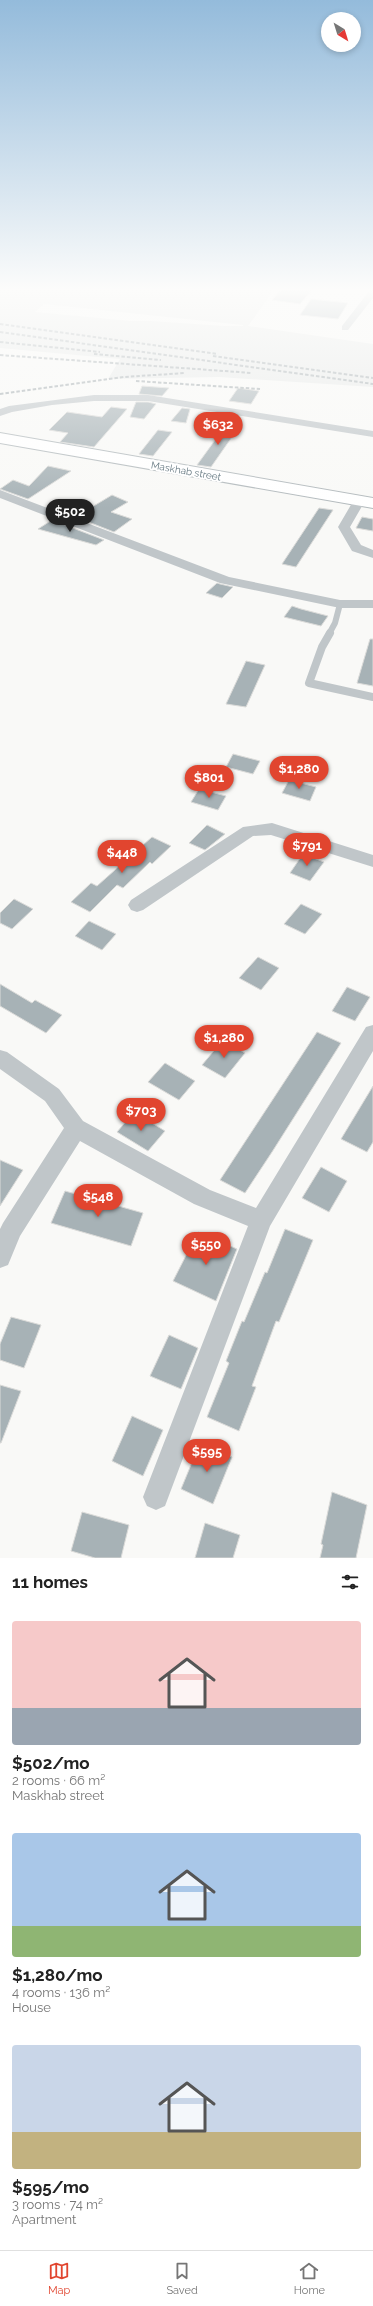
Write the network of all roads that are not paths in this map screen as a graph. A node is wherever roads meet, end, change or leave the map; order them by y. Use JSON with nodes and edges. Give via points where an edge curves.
{"nodes":[{"id":1,"x":0,"y":413,"type":"edge"},
{"id":2,"x":373,"y":434,"type":"edge"},
{"id":3,"x":0,"y":438,"type":"edge"},
{"id":4,"x":0,"y":494,"type":"edge"},
{"id":5,"x":366,"y":502,"type":"edge"},
{"id":6,"x":373,"y":554,"type":"edge"},
{"id":7,"x":340,"y":604,"type":"junction"},
{"id":8,"x":373,"y":604,"type":"edge"},
{"id":9,"x":373,"y":697,"type":"edge"},
{"id":10,"x":373,"y":861,"type":"edge"},
{"id":11,"x":137,"y":905,"type":"dead end"},
{"id":12,"x":373,"y":1033,"type":"edge"},
{"id":13,"x":0,"y":1058,"type":"edge"},
{"id":14,"x":76,"y":1128,"type":"junction"},
{"id":15,"x":261,"y":1221,"type":"junction"},
{"id":16,"x":5,"y":1228,"type":"edge"},
{"id":17,"x":0,"y":1257,"type":"edge"},
{"id":18,"x":156,"y":1497,"type":"dead end"}],
"edges":[{"from":1,"to":2,"type":"street","via":[[9,409],[94,398],[148,398]]},
{"from":3,"to":5,"type":"main road","name":"Maskhab street"},
{"from":4,"to":7,"type":"street","via":[[225,580]]},
{"from":5,"to":6,"type":"street","via":[[344,527],[356,548]]},
{"from":7,"to":8,"type":"street"},
{"from":7,"to":9,"type":"lane","via":[[335,623],[322,647],[309,683]]},
{"from":10,"to":11,"type":"street","via":[[272,829],[250,831]]},
{"from":12,"to":15,"type":"street"},
{"from":13,"to":14,"type":"street","via":[[52,1095]]},
{"from":14,"to":15,"type":"street","via":[[202,1197]]},
{"from":14,"to":16,"type":"street"},
{"from":15,"to":18,"type":"street"},
{"from":16,"to":17,"type":"street"}]}
